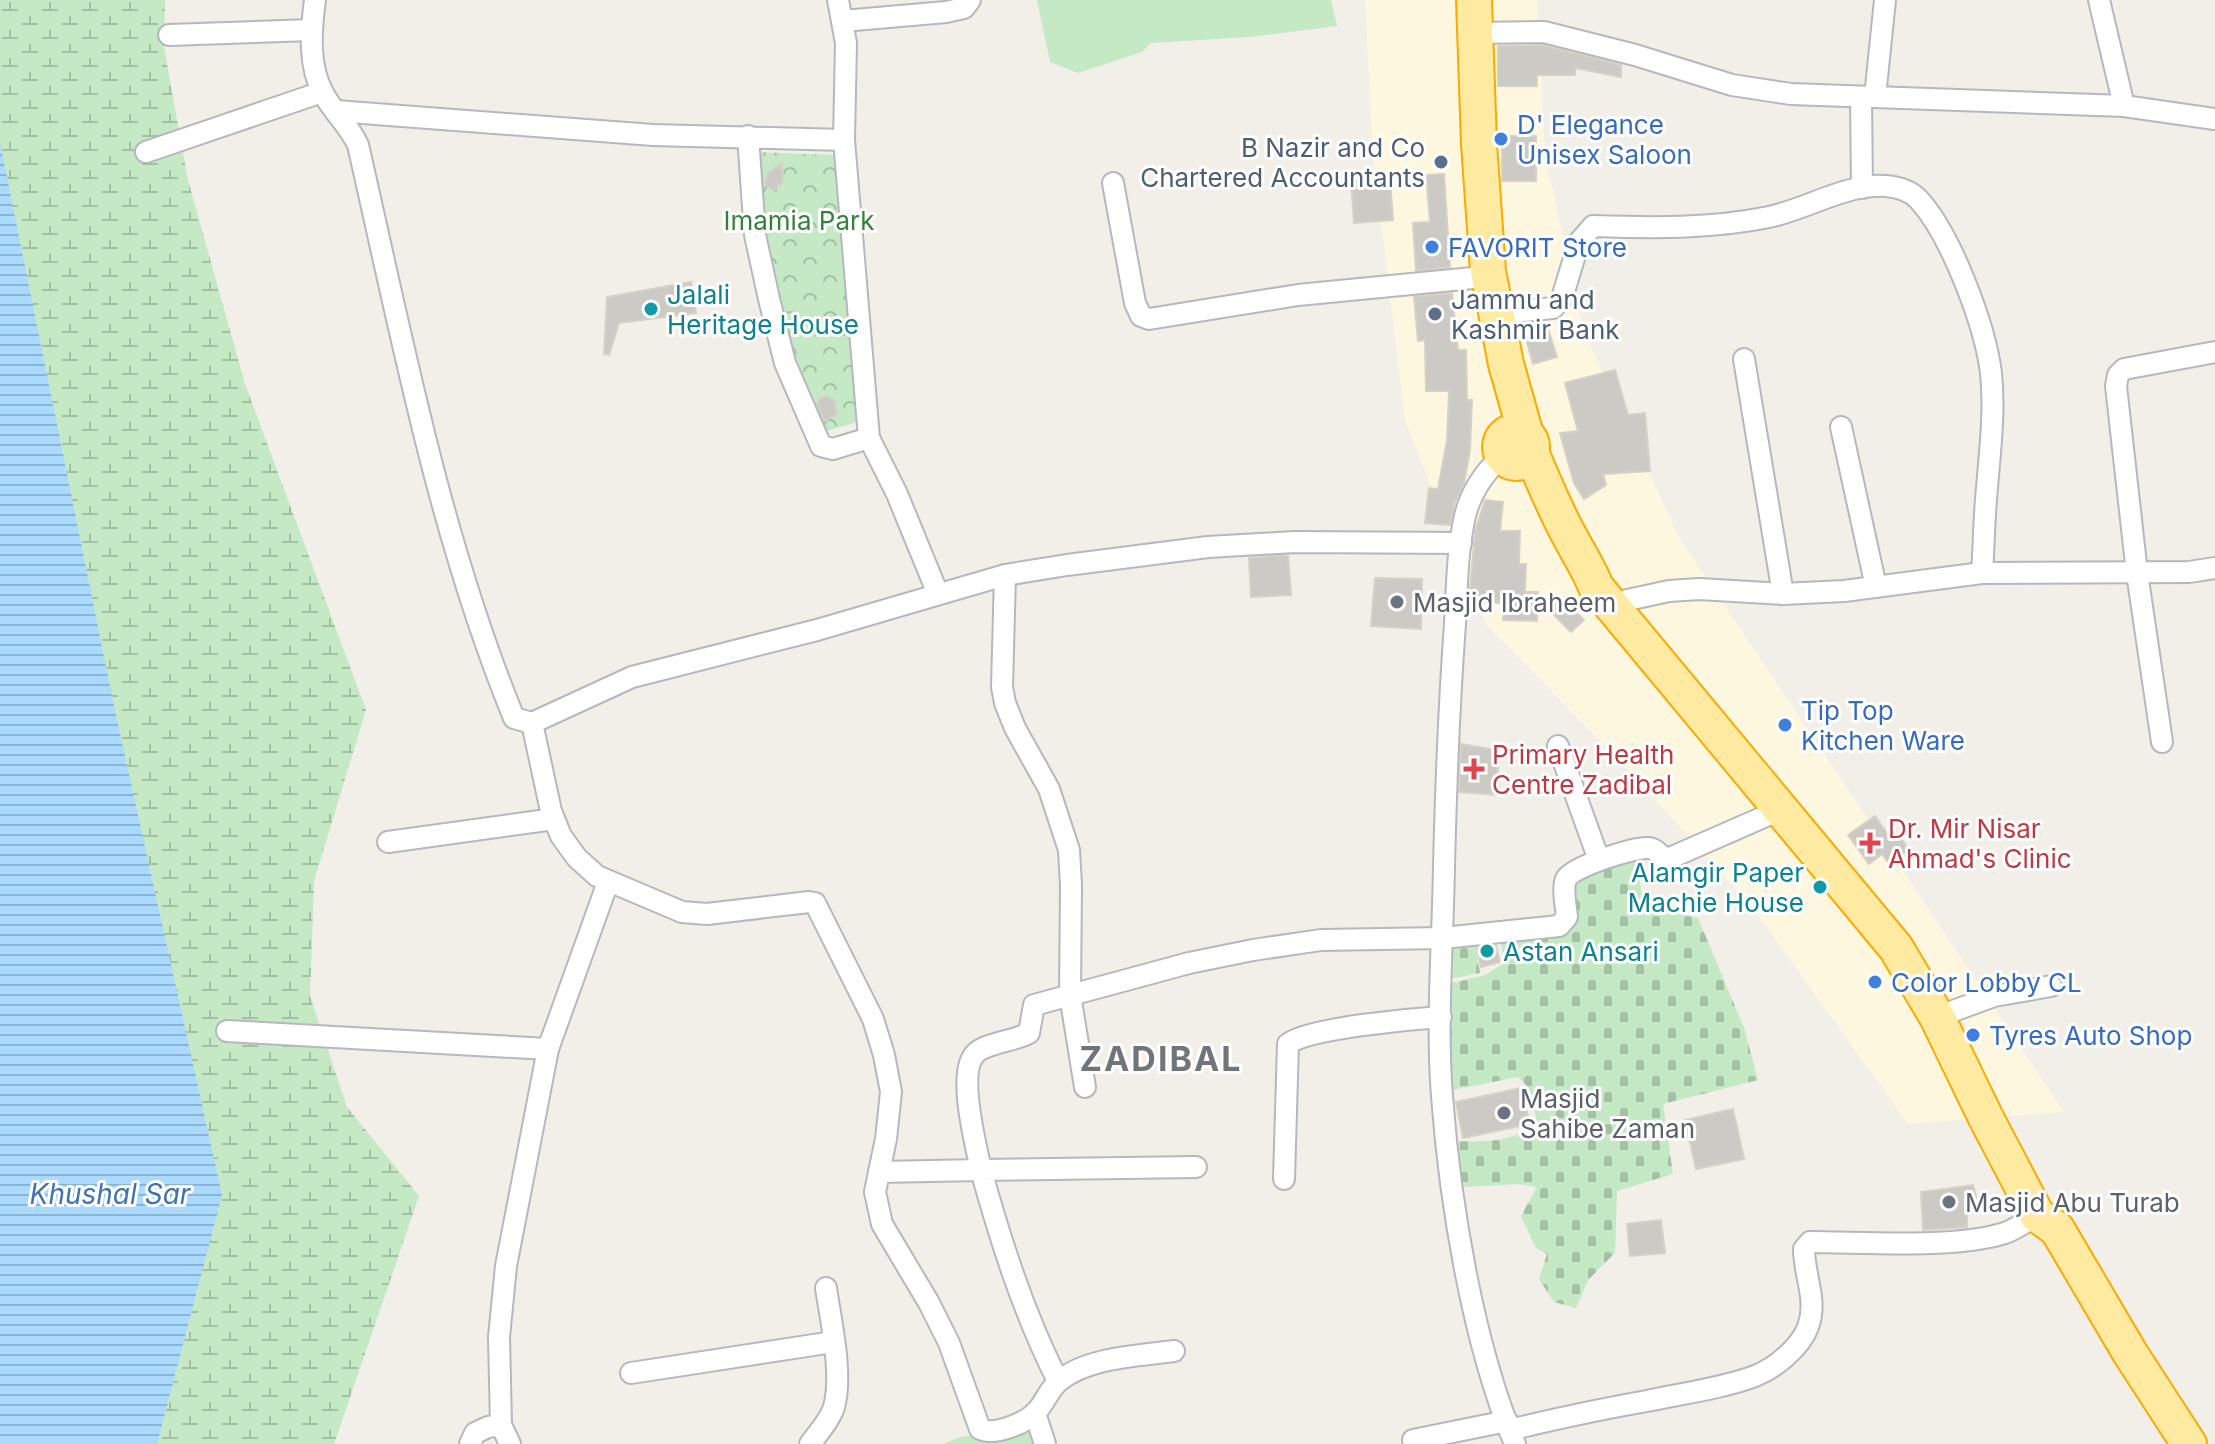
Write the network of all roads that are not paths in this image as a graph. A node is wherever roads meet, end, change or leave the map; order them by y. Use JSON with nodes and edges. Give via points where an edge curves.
{"nodes":[{"id":1,"x":315,"y":0,"type":"edge"},
{"id":2,"x":838,"y":0,"type":"edge"},
{"id":3,"x":970,"y":0,"type":"edge"},
{"id":4,"x":1457,"y":0,"type":"edge"},
{"id":5,"x":1885,"y":0,"type":"edge"},
{"id":6,"x":2099,"y":0,"type":"edge"},
{"id":7,"x":1474,"y":17,"type":"edge"},
{"id":8,"x":843,"y":21,"type":"junction"},
{"id":9,"x":311,"y":30,"type":"junction"},
{"id":10,"x":169,"y":35,"type":"dead end"},
{"id":11,"x":322,"y":92,"type":"junction"},
{"id":12,"x":1868,"y":97,"type":"junction"},
{"id":13,"x":2124,"y":106,"type":"junction"},
{"id":14,"x":336,"y":111,"type":"junction"},
{"id":15,"x":2215,"y":119,"type":"edge"},
{"id":16,"x":748,"y":136,"type":"junction"},
{"id":17,"x":844,"y":140,"type":"junction"},
{"id":18,"x":146,"y":152,"type":"dead end"},
{"id":19,"x":1113,"y":183,"type":"dead end"},
{"id":20,"x":1862,"y":188,"type":"junction"},
{"id":21,"x":1473,"y":278,"type":"junction"},
{"id":22,"x":1495,"y":314,"type":"junction"},
{"id":23,"x":2215,"y":352,"type":"edge"},
{"id":24,"x":1744,"y":359,"type":"dead end"},
{"id":25,"x":1841,"y":427,"type":"dead end"},
{"id":26,"x":869,"y":438,"type":"junction"},
{"id":27,"x":1515,"y":448,"type":"junction"},
{"id":28,"x":1461,"y":543,"type":"junction"},
{"id":29,"x":2215,"y":568,"type":"edge"},
{"id":30,"x":1982,"y":573,"type":"junction"},
{"id":31,"x":2137,"y":573,"type":"junction"},
{"id":32,"x":1005,"y":575,"type":"junction"},
{"id":33,"x":1876,"y":587,"type":"junction"},
{"id":34,"x":938,"y":594,"type":"junction"},
{"id":35,"x":1783,"y":594,"type":"junction"},
{"id":36,"x":1603,"y":595,"type":"junction"},
{"id":37,"x":532,"y":723,"type":"junction"},
{"id":38,"x":2162,"y":742,"type":"dead end"},
{"id":39,"x":1558,"y":746,"type":"dead end"},
{"id":40,"x":1782,"y":809,"type":"junction"},
{"id":41,"x":554,"y":819,"type":"junction"},
{"id":42,"x":388,"y":842,"type":"dead end"},
{"id":43,"x":1599,"y":860,"type":"junction"},
{"id":44,"x":608,"y":882,"type":"junction"},
{"id":45,"x":1443,"y":938,"type":"junction"},
{"id":46,"x":2051,"y":986,"type":"dead end"},
{"id":47,"x":1070,"y":995,"type":"junction"},
{"id":48,"x":1441,"y":1017,"type":"junction"},
{"id":49,"x":1937,"y":1017,"type":"junction"},
{"id":50,"x":227,"y":1031,"type":"dead end"},
{"id":51,"x":548,"y":1049,"type":"junction"},
{"id":52,"x":1085,"y":1087,"type":"dead end"},
{"id":53,"x":1196,"y":1167,"type":"dead end"},
{"id":54,"x":981,"y":1170,"type":"junction"},
{"id":55,"x":879,"y":1172,"type":"junction"},
{"id":56,"x":1284,"y":1179,"type":"dead end"},
{"id":57,"x":2037,"y":1215,"type":"junction"},
{"id":58,"x":826,"y":1288,"type":"dead end"},
{"id":59,"x":833,"y":1342,"type":"junction"},
{"id":60,"x":1174,"y":1351,"type":"dead end"},
{"id":61,"x":631,"y":1373,"type":"dead end"},
{"id":62,"x":1058,"y":1381,"type":"junction"},
{"id":63,"x":1035,"y":1413,"type":"junction"},
{"id":64,"x":501,"y":1425,"type":"junction"},
{"id":65,"x":1510,"y":1432,"type":"edge"},
{"id":66,"x":1413,"y":1440,"type":"dead end"},
{"id":67,"x":470,"y":1444,"type":"edge"},
{"id":68,"x":510,"y":1444,"type":"edge"},
{"id":69,"x":810,"y":1444,"type":"edge"},
{"id":70,"x":1045,"y":1444,"type":"edge"},
{"id":71,"x":2165,"y":1444,"type":"edge"},
{"id":72,"x":2189,"y":1444,"type":"edge"}],
"edges":[{"from":1,"to":9,"type":"street"},
{"from":2,"to":8,"type":"street"},
{"from":3,"to":8,"type":"street","via":[[964,8],[946,12]]},
{"from":4,"to":21,"type":"highway"},
{"from":5,"to":12,"type":"street"},
{"from":6,"to":13,"type":"street"},
{"from":7,"to":12,"type":"street","via":[[1635,55],[1732,85]]},
{"from":7,"to":22,"type":"highway","via":[[1483,207]]},
{"from":8,"to":17,"type":"street"},
{"from":9,"to":10,"type":"street"},
{"from":9,"to":11,"type":"street"},
{"from":11,"to":14,"type":"street"},
{"from":11,"to":18,"type":"street"},
{"from":12,"to":13,"type":"street"},
{"from":12,"to":20,"type":"street"},
{"from":13,"to":15,"type":"street"},
{"from":14,"to":16,"type":"street","via":[[653,135]]},
{"from":14,"to":37,"type":"street","via":[[358,145],[409,371],[474,608],[514,718]]},
{"from":16,"to":17,"type":"street"},
{"from":16,"to":26,"type":"street","via":[[755,235],[785,363],[821,446],[833,449]]},
{"from":17,"to":26,"type":"street"},
{"from":19,"to":21,"type":"street","via":[[1135,303],[1141,316],[1149,319],[1298,295]]},
{"from":20,"to":22,"type":"street","via":[[1735,223],[1663,229],[1593,226],[1579,242],[1562,298],[1553,308]]},
{"from":20,"to":30,"type":"street","via":[[1899,188],[1919,200],[1945,238],[1983,338],[1992,403]]},
{"from":21,"to":27,"type":"highway","via":[[1487,369]]},
{"from":22,"to":27,"type":"highway"},
{"from":23,"to":31,"type":"street","via":[[2124,369],[2118,375]]},
{"from":24,"to":35,"type":"street"},
{"from":25,"to":33,"type":"street"},
{"from":26,"to":34,"type":"street"},
{"from":27,"to":28,"type":"street","via":[[1474,489]]},
{"from":27,"to":36,"type":"highway","via":[[1547,490]]},
{"from":28,"to":32,"type":"street","via":[[1221,546]]},
{"from":28,"to":45,"type":"street","via":[[1449,698]]},
{"from":29,"to":31,"type":"street"},
{"from":30,"to":31,"type":"street"},
{"from":30,"to":33,"type":"street"},
{"from":31,"to":38,"type":"street"},
{"from":32,"to":34,"type":"street"},
{"from":32,"to":47,"type":"street","via":[[1005,703],[1049,789],[1069,850]]},
{"from":33,"to":35,"type":"street"},
{"from":34,"to":37,"type":"street","via":[[632,677]]},
{"from":35,"to":36,"type":"street","via":[[1699,589]]},
{"from":36,"to":40,"type":"highway"},
{"from":37,"to":41,"type":"street"},
{"from":39,"to":43,"type":"street"},
{"from":40,"to":43,"type":"street","via":[[1670,858],[1647,848]]},
{"from":40,"to":49,"type":"highway","via":[[1896,948]]},
{"from":41,"to":42,"type":"street"},
{"from":41,"to":44,"type":"street","via":[[577,858]]},
{"from":43,"to":45,"type":"street","via":[[1567,877],[1567,917],[1559,926]]},
{"from":44,"to":51,"type":"street"},
{"from":44,"to":55,"type":"street","via":[[682,912],[815,903],[873,1019],[884,1055],[891,1092]]},
{"from":45,"to":47,"type":"street","via":[[1321,940],[1267,948]]},
{"from":45,"to":48,"type":"street"},
{"from":46,"to":49,"type":"street","via":[[1994,996]]},
{"from":47,"to":52,"type":"street"},
{"from":47,"to":54,"type":"street","via":[[1034,1005],[1029,1033],[977,1051],[969,1063],[970,1114]]},
{"from":48,"to":56,"type":"street","via":[[1326,1032],[1288,1044]]},
{"from":48,"to":65,"type":"street","via":[[1441,1094],[1452,1186],[1491,1380]]},
{"from":49,"to":57,"type":"highway"},
{"from":50,"to":51,"type":"street"},
{"from":51,"to":64,"type":"street","via":[[506,1266],[499,1337]]},
{"from":53,"to":54,"type":"street"},
{"from":54,"to":55,"type":"street"},
{"from":54,"to":62,"type":"street","via":[[1037,1340]]},
{"from":55,"to":63,"type":"street","via":[[875,1192],[882,1224],[949,1343],[980,1429],[997,1432]]},
{"from":57,"to":65,"type":"street","via":[[1994,1236],[1939,1242],[1810,1242],[1804,1257],[1812,1315],[1802,1338],[1780,1361],[1755,1376]]},
{"from":57,"to":71,"type":"highway","via":[[2037,1237]]},
{"from":57,"to":72,"type":"highway","via":[[2057,1229]]},
{"from":58,"to":59,"type":"street"},
{"from":59,"to":61,"type":"street"},
{"from":59,"to":69,"type":"street","via":[[834,1409]]},
{"from":60,"to":62,"type":"street","via":[[1101,1361]]},
{"from":62,"to":63,"type":"street"},
{"from":63,"to":70,"type":"street"},
{"from":64,"to":67,"type":"street","via":[[475,1433]]},
{"from":64,"to":68,"type":"street"},
{"from":65,"to":66,"type":"street"}]}
